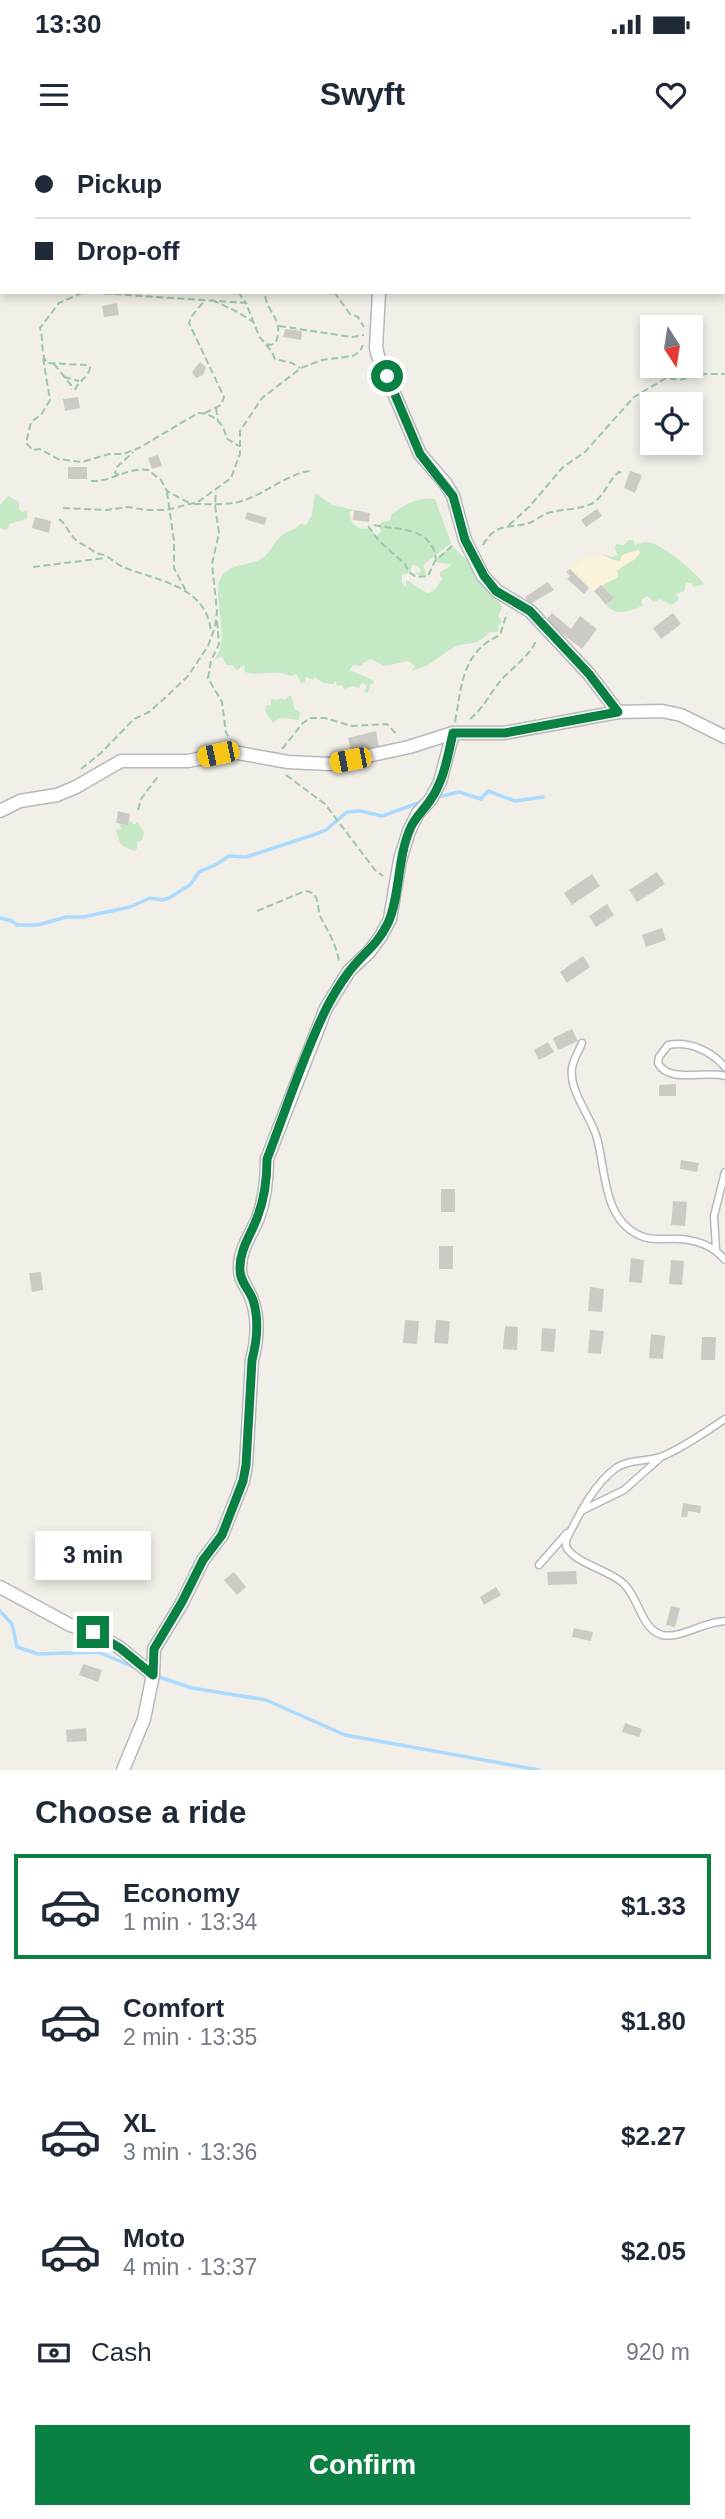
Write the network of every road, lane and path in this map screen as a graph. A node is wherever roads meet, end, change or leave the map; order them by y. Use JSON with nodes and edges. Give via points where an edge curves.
{"nodes":[{"id":1,"x":78,"y":294,"type":"edge"},
{"id":2,"x":114,"y":294,"type":"edge"},
{"id":3,"x":239,"y":294,"type":"edge"},
{"id":4,"x":335,"y":294,"type":"edge"},
{"id":5,"x":379,"y":294,"type":"edge"},
{"id":6,"x":265,"y":296,"type":"dead end"},
{"id":7,"x":208,"y":300,"type":"junction"},
{"id":8,"x":246,"y":303,"type":"junction"},
{"id":9,"x":253,"y":323,"type":"junction"},
{"id":10,"x":279,"y":326,"type":"junction"},
{"id":11,"x":371,"y":338,"type":"junction"},
{"id":12,"x":264,"y":344,"type":"junction"},
{"id":13,"x":43,"y":358,"type":"junction"},
{"id":14,"x":53,"y":364,"type":"junction"},
{"id":15,"x":301,"y":368,"type":"junction"},
{"id":16,"x":725,"y":374,"type":"edge"},
{"id":17,"x":64,"y":376,"type":"junction"},
{"id":18,"x":80,"y":381,"type":"junction"},
{"id":19,"x":216,"y":408,"type":"junction"},
{"id":20,"x":204,"y":413,"type":"junction"},
{"id":21,"x":218,"y":421,"type":"junction"},
{"id":22,"x":239,"y":446,"type":"junction"},
{"id":23,"x":136,"y":449,"type":"junction"},
{"id":24,"x":311,"y":471,"type":"dead end"},
{"id":25,"x":624,"y":473,"type":"dead end"},
{"id":26,"x":120,"y":475,"type":"junction"},
{"id":27,"x":90,"y":481,"type":"dead end"},
{"id":28,"x":216,"y":490,"type":"junction"},
{"id":29,"x":167,"y":491,"type":"junction"},
{"id":30,"x":192,"y":504,"type":"junction"},
{"id":31,"x":215,"y":505,"type":"junction"},
{"id":32,"x":63,"y":508,"type":"dead end"},
{"id":33,"x":169,"y":509,"type":"junction"},
{"id":34,"x":59,"y":519,"type":"dead end"},
{"id":35,"x":374,"y":525,"type":"dead end"},
{"id":36,"x":509,"y":525,"type":"junction"},
{"id":37,"x":368,"y":526,"type":"dead end"},
{"id":38,"x":465,"y":540,"type":"junction"},
{"id":39,"x":486,"y":540,"type":"junction"},
{"id":40,"x":107,"y":557,"type":"junction"},
{"id":41,"x":436,"y":559,"type":"junction"},
{"id":42,"x":476,"y":562,"type":"junction"},
{"id":43,"x":33,"y":567,"type":"dead end"},
{"id":44,"x":186,"y":591,"type":"junction"},
{"id":45,"x":508,"y":608,"type":"dead end"},
{"id":46,"x":216,"y":616,"type":"junction"},
{"id":47,"x":540,"y":622,"type":"junction"},
{"id":48,"x":212,"y":636,"type":"junction"},
{"id":49,"x":618,"y":712,"type":"junction"},
{"id":50,"x":453,"y":733,"type":"junction"},
{"id":51,"x":725,"y":737,"type":"edge"},
{"id":52,"x":408,"y":747,"type":"junction"},
{"id":53,"x":247,"y":754,"type":"junction"},
{"id":54,"x":163,"y":760,"type":"junction"},
{"id":55,"x":272,"y":760,"type":"junction"},
{"id":56,"x":81,"y":768,"type":"dead end"},
{"id":57,"x":286,"y":775,"type":"dead end"},
{"id":58,"x":138,"y":810,"type":"dead end"},
{"id":59,"x":0,"y":811,"type":"edge"},
{"id":60,"x":394,"y":896,"type":"junction"},
{"id":61,"x":257,"y":911,"type":"dead end"},
{"id":62,"x":342,"y":983,"type":"junction"},
{"id":63,"x":582,"y":1043,"type":"dead end"},
{"id":64,"x":725,"y":1068,"type":"edge"},
{"id":65,"x":725,"y":1076,"type":"edge"},
{"id":66,"x":725,"y":1172,"type":"edge"},
{"id":67,"x":716,"y":1249,"type":"junction"},
{"id":68,"x":725,"y":1260,"type":"edge"},
{"id":69,"x":725,"y":1419,"type":"edge"},
{"id":70,"x":662,"y":1456,"type":"junction"},
{"id":71,"x":581,"y":1511,"type":"junction"},
{"id":72,"x":574,"y":1526,"type":"junction"},
{"id":73,"x":539,"y":1565,"type":"dead end"},
{"id":74,"x":0,"y":1587,"type":"edge"},
{"id":75,"x":725,"y":1621,"type":"edge"},
{"id":76,"x":153,"y":1675,"type":"junction"},
{"id":77,"x":123,"y":1770,"type":"edge"}],
"edges":[{"from":1,"to":13,"type":"path","via":[[58,303],[41,325]]},
{"from":2,"to":7,"type":"path"},
{"from":3,"to":8,"type":"path"},
{"from":4,"to":11,"type":"path"},
{"from":5,"to":11,"type":"street"},
{"from":6,"to":10,"type":"path"},
{"from":7,"to":8,"type":"path"},
{"from":7,"to":9,"type":"path"},
{"from":7,"to":19,"type":"path","via":[[189,320],[223,391],[223,401]]},
{"from":8,"to":9,"type":"path"},
{"from":9,"to":12,"type":"path"},
{"from":10,"to":11,"type":"path"},
{"from":10,"to":12,"type":"path","via":[[276,342]]},
{"from":11,"to":15,"type":"path","via":[[353,356]]},
{"from":11,"to":38,"type":"street","via":[[415,444],[453,496]]},
{"from":12,"to":15,"type":"path","via":[[278,362]]},
{"from":13,"to":14,"type":"path"},
{"from":13,"to":23,"type":"path","via":[[51,397],[31,422],[27,446],[58,459],[82,462]]},
{"from":14,"to":17,"type":"path"},
{"from":14,"to":18,"type":"path","via":[[89,365],[89,374]]},
{"from":15,"to":22,"type":"path","via":[[259,401],[240,431]]},
{"from":16,"to":36,"type":"path","via":[[666,378],[634,397]]},
{"from":17,"to":18,"type":"path"},
{"from":17,"to":18,"type":"path","via":[[73,390]]},
{"from":19,"to":20,"type":"path"},
{"from":19,"to":21,"type":"path"},
{"from":20,"to":21,"type":"path"},
{"from":20,"to":23,"type":"path","via":[[194,414]]},
{"from":21,"to":22,"type":"path","via":[[228,440]]},
{"from":22,"to":28,"type":"path","via":[[230,478]]},
{"from":23,"to":26,"type":"path","via":[[116,468]]},
{"from":24,"to":31,"type":"path","via":[[247,500]]},
{"from":25,"to":36,"type":"path","via":[[615,475],[591,504]]},
{"from":26,"to":27,"type":"path"},
{"from":26,"to":29,"type":"path","via":[[148,470]]},
{"from":28,"to":30,"type":"path"},
{"from":28,"to":31,"type":"path"},
{"from":29,"to":30,"type":"path"},
{"from":29,"to":33,"type":"path"},
{"from":30,"to":31,"type":"path"},
{"from":30,"to":33,"type":"path"},
{"from":31,"to":46,"type":"path","via":[[219,533],[212,564]]},
{"from":32,"to":33,"type":"path"},
{"from":33,"to":44,"type":"path","via":[[174,568]]},
{"from":34,"to":40,"type":"path","via":[[77,540]]},
{"from":35,"to":41,"type":"path","via":[[423,535]]},
{"from":36,"to":39,"type":"path"},
{"from":37,"to":41,"type":"path","via":[[415,577],[428,576]]},
{"from":38,"to":39,"type":"path"},
{"from":38,"to":41,"type":"path"},
{"from":38,"to":42,"type":"street"},
{"from":39,"to":42,"type":"path"},
{"from":40,"to":43,"type":"path"},
{"from":40,"to":44,"type":"path"},
{"from":42,"to":47,"type":"street","via":[[496,591]]},
{"from":44,"to":48,"type":"path","via":[[203,607]]},
{"from":45,"to":50,"type":"path","via":[[500,635],[476,650],[468,664]]},
{"from":46,"to":48,"type":"path"},
{"from":46,"to":53,"type":"path","via":[[219,643],[208,678],[222,702],[226,733]]},
{"from":47,"to":49,"type":"street"},
{"from":47,"to":50,"type":"path","via":[[534,647],[505,676],[481,711]]},
{"from":48,"to":56,"type":"path","via":[[188,676]]},
{"from":49,"to":50,"type":"street","via":[[505,733]]},
{"from":49,"to":51,"type":"street","via":[[681,715]]},
{"from":50,"to":52,"type":"street"},
{"from":50,"to":60,"type":"street","via":[[440,782],[409,831]]},
{"from":52,"to":55,"type":"street","via":[[330,764]]},
{"from":52,"to":55,"type":"path","via":[[387,724],[352,726],[315,717],[303,723]]},
{"from":53,"to":54,"type":"street"},
{"from":53,"to":55,"type":"street"},
{"from":54,"to":58,"type":"path","via":[[158,778]]},
{"from":54,"to":59,"type":"street","via":[[121,761],[57,795],[20,801]]},
{"from":57,"to":60,"type":"path","via":[[325,804]]},
{"from":60,"to":62,"type":"street","via":[[382,936]]},
{"from":61,"to":62,"type":"path","via":[[311,891],[334,940]]},
{"from":62,"to":76,"type":"street","via":[[326,1008],[267,1159],[267,1185],[240,1261],[256,1328],[243,1481],[222,1535],[203,1560],[154,1649]]},
{"from":63,"to":67,"type":"lane","via":[[572,1068],[574,1084],[597,1138],[603,1182],[621,1220],[642,1237]]},
{"from":64,"to":65,"type":"lane","via":[[687,1043],[668,1045],[658,1063],[664,1072]]},
{"from":66,"to":67,"type":"lane","via":[[714,1216]]},
{"from":67,"to":68,"type":"lane"},
{"from":69,"to":70,"type":"lane"},
{"from":70,"to":71,"type":"lane","via":[[624,1490]]},
{"from":70,"to":71,"type":"lane","via":[[617,1467]]},
{"from":71,"to":72,"type":"lane"},
{"from":72,"to":73,"type":"lane"},
{"from":72,"to":75,"type":"lane","via":[[566,1540],[568,1551],[619,1579],[656,1632],[672,1636]]},
{"from":74,"to":76,"type":"street","via":[[70,1625],[93,1632]]},
{"from":76,"to":77,"type":"street","via":[[144,1719]]}]}
